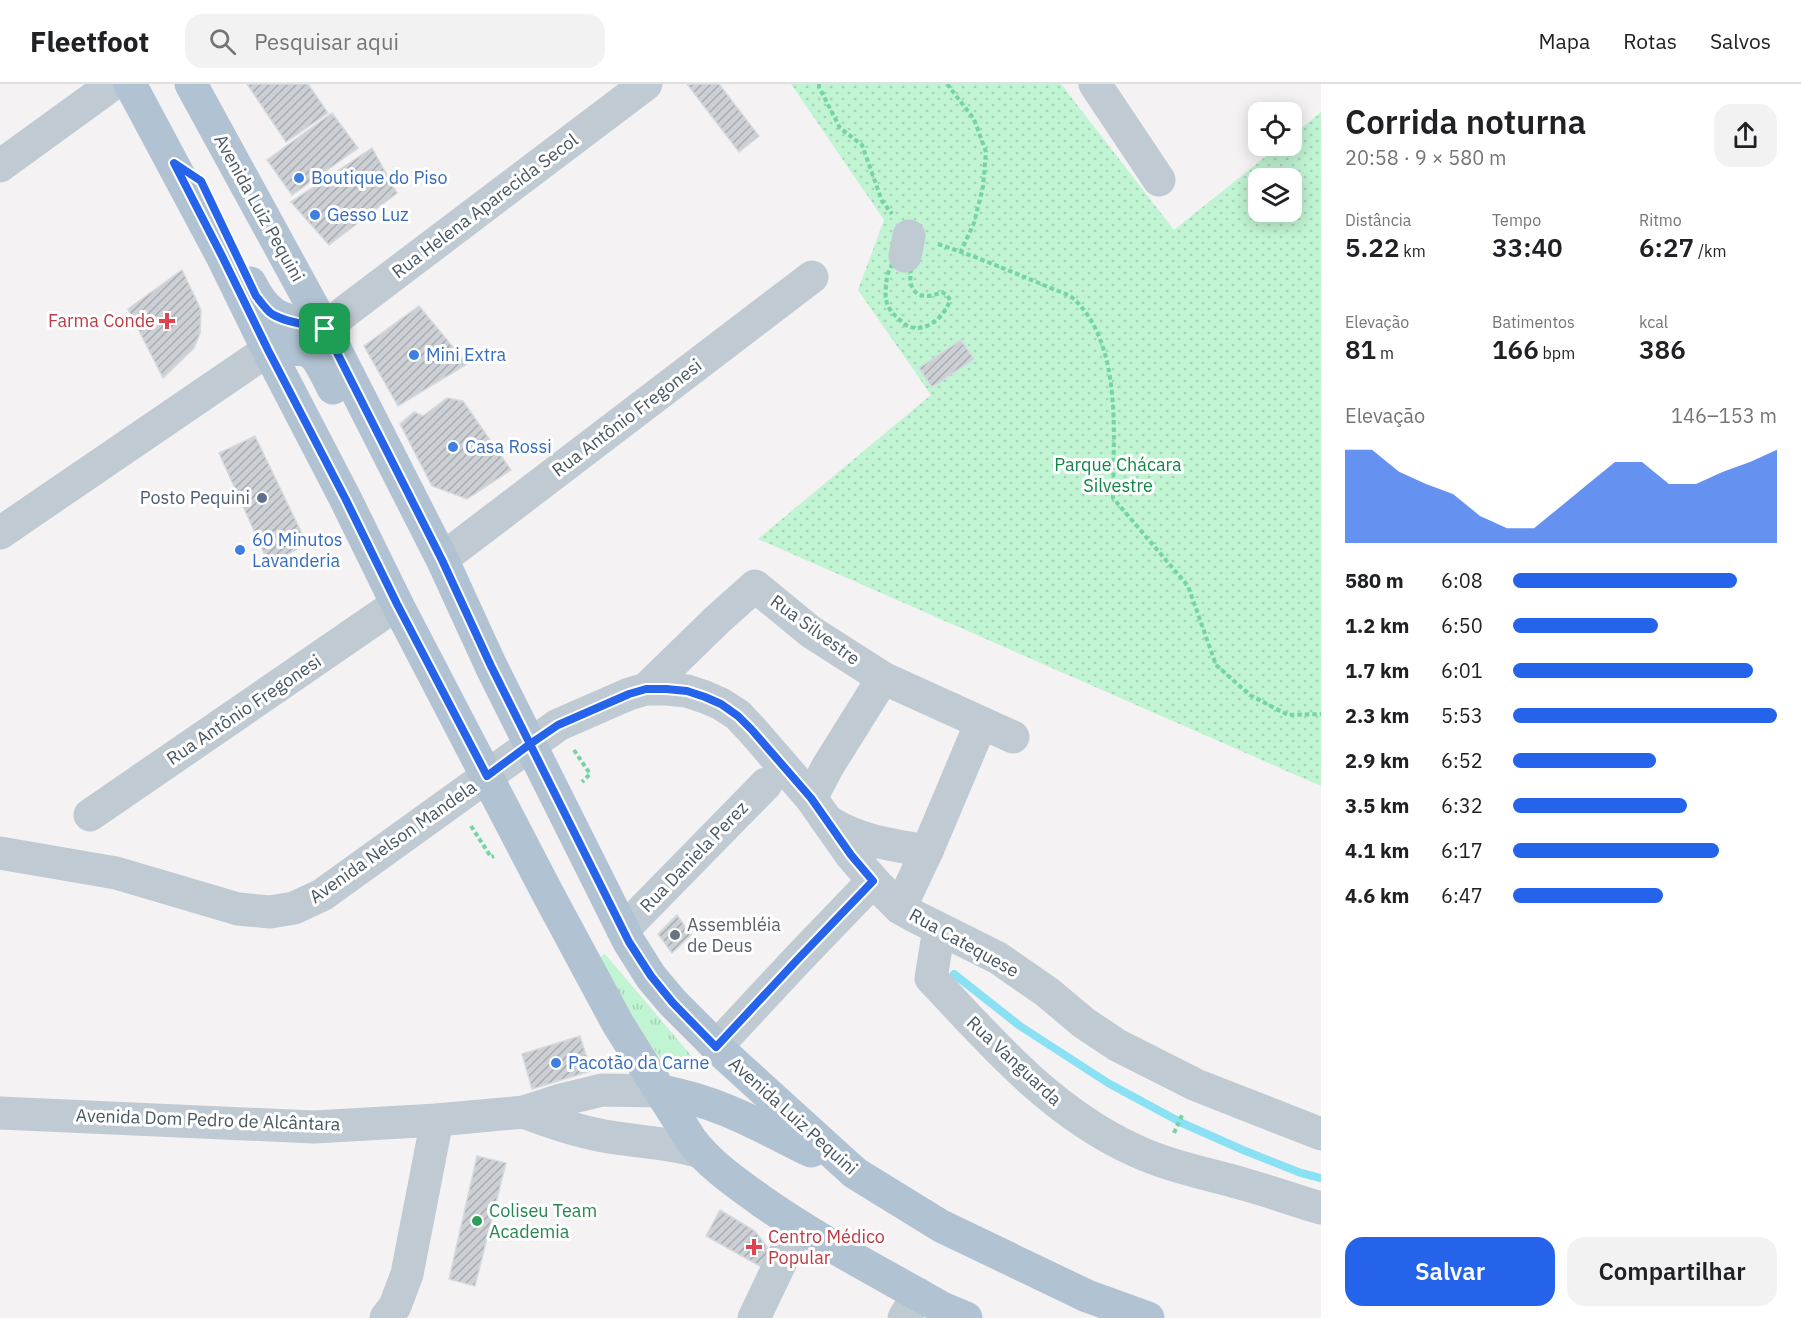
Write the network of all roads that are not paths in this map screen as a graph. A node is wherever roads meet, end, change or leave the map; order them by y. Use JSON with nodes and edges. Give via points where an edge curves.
{"nodes":[{"id":1,"x":113,"y":84,"type":"edge"},
{"id":2,"x":130,"y":84,"type":"edge"},
{"id":3,"x":191,"y":84,"type":"edge"},
{"id":4,"x":646,"y":84,"type":"edge"},
{"id":5,"x":1095,"y":84,"type":"edge"},
{"id":6,"x":174,"y":163,"type":"junction"},
{"id":7,"x":0,"y":166,"type":"edge"},
{"id":8,"x":1159,"y":180,"type":"dead end"},
{"id":9,"x":812,"y":277,"type":"dead end"},
{"id":10,"x":325,"y":329,"type":"junction"},
{"id":11,"x":268,"y":350,"type":"junction"},
{"id":12,"x":0,"y":533,"type":"edge"},
{"id":13,"x":442,"y":560,"type":"junction"},
{"id":14,"x":397,"y":604,"type":"junction"},
{"id":15,"x":883,"y":678,"type":"junction"},
{"id":16,"x":646,"y":689,"type":"junction"},
{"id":17,"x":981,"y":723,"type":"junction"},
{"id":18,"x":1013,"y":737,"type":"dead end"},
{"id":19,"x":530,"y":744,"type":"junction"},
{"id":20,"x":487,"y":776,"type":"junction"},
{"id":21,"x":766,"y":784,"type":"dead end"},
{"id":22,"x":818,"y":809,"type":"junction"},
{"id":23,"x":90,"y":815,"type":"dead end"},
{"id":24,"x":927,"y":850,"type":"junction"},
{"id":25,"x":0,"y":853,"type":"edge"},
{"id":26,"x":873,"y":881,"type":"junction"},
{"id":27,"x":900,"y":908,"type":"junction"},
{"id":28,"x":939,"y":929,"type":"junction"},
{"id":29,"x":623,"y":930,"type":"junction"},
{"id":30,"x":716,"y":1047,"type":"junction"},
{"id":31,"x":661,"y":1091,"type":"junction"},
{"id":32,"x":524,"y":1112,"type":"junction"},
{"id":33,"x":0,"y":1113,"type":"edge"},
{"id":34,"x":437,"y":1120,"type":"junction"},
{"id":35,"x":1321,"y":1134,"type":"edge"},
{"id":36,"x":700,"y":1152,"type":"junction"},
{"id":37,"x":855,"y":1173,"type":"junction"},
{"id":38,"x":1321,"y":1208,"type":"edge"},
{"id":39,"x":798,"y":1226,"type":"junction"},
{"id":40,"x":911,"y":1306,"type":"edge"},
{"id":41,"x":386,"y":1318,"type":"edge"},
{"id":42,"x":754,"y":1318,"type":"edge"},
{"id":43,"x":966,"y":1318,"type":"edge"},
{"id":44,"x":1148,"y":1318,"type":"edge"}],
"edges":[{"from":1,"to":7,"type":"street"},
{"from":2,"to":6,"type":"main road"},
{"from":3,"to":10,"type":"main road","name":"Avenida Luiz Pequini"},
{"from":4,"to":10,"type":"street","name":"Rua Helena Aparecida Secol"},
{"from":5,"to":8,"type":"street"},
{"from":6,"to":10,"type":"main road","via":[[201,181],[264,306],[285,319]]},
{"from":6,"to":11,"type":"main road"},
{"from":9,"to":13,"type":"street","name":"Rua Antônio Fregonesi"},
{"from":10,"to":13,"type":"main road","name":"Avenida Luiz Pequini"},
{"from":11,"to":12,"type":"street"},
{"from":11,"to":13,"type":"main road","via":[[297,349],[317,357],[410,536]]},
{"from":11,"to":14,"type":"main road"},
{"from":13,"to":19,"type":"main road","name":"Avenida Luiz Pequini"},
{"from":14,"to":20,"type":"main road"},
{"from":14,"to":23,"type":"street","name":"Rua Antônio Fregonesi"},
{"from":15,"to":16,"type":"street","name":"Rua Silvestre","via":[[812,632],[755,586]]},
{"from":15,"to":17,"type":"street","name":"Rua Silvestre"},
{"from":15,"to":22,"type":"street","via":[[828,766]]},
{"from":16,"to":19,"type":"street","name":"Rua Catequese","via":[[558,725]]},
{"from":16,"to":22,"type":"street","name":"Rua Catequese","via":[[687,691],[721,704],[752,730]]},
{"from":17,"to":18,"type":"street","name":"Rua Silvestre"},
{"from":17,"to":24,"type":"street"},
{"from":19,"to":20,"type":"street","name":"Avenida Nelson Mandela"},
{"from":19,"to":29,"type":"main road","name":"Avenida Luiz Pequini"},
{"from":20,"to":25,"type":"street","name":"Avenida Nelson Mandela","via":[[322,895],[294,908],[270,912],[238,909],[116,873]]},
{"from":20,"to":31,"type":"main road","via":[[618,1024]]},
{"from":21,"to":29,"type":"street","name":"Rua Daniela Perez"},
{"from":22,"to":24,"type":"street","via":[[843,831],[870,841]]},
{"from":22,"to":26,"type":"street","name":"Rua Catequese"},
{"from":24,"to":27,"type":"street"},
{"from":26,"to":27,"type":"street","name":"Rua Catequese"},
{"from":26,"to":30,"type":"street"},
{"from":27,"to":28,"type":"street","name":"Rua Catequese"},
{"from":28,"to":35,"type":"street","name":"Rua Catequese","via":[[998,958],[1117,1045],[1196,1085]]},
{"from":28,"to":38,"type":"street","name":"Rua Vanguarda","via":[[931,978],[1040,1091],[1125,1146],[1162,1162]]},
{"from":29,"to":30,"type":"main road","name":"Avenida Luiz Pequini","via":[[651,976]]},
{"from":30,"to":37,"type":"main road","name":"Avenida Luiz Pequini"},
{"from":31,"to":32,"type":"street","name":"Avenida Dom Pedro de Alcântara","via":[[602,1090]]},
{"from":31,"to":36,"type":"main road"},
{"from":31,"to":37,"type":"main road","via":[[735,1113]]},
{"from":32,"to":34,"type":"street","name":"Avenida Dom Pedro de Alcântara"},
{"from":32,"to":36,"type":"street","name":"Avenida Dom Pedro de Alcântara","via":[[603,1136]]},
{"from":33,"to":34,"type":"street","name":"Avenida Dom Pedro de Alcântara","via":[[314,1127]]},
{"from":34,"to":41,"type":"street","via":[[407,1274]]},
{"from":36,"to":39,"type":"main road","via":[[722,1173]]},
{"from":37,"to":44,"type":"main road","name":"Avenida Luiz Pequini","via":[[941,1226],[1087,1296]]},
{"from":39,"to":40,"type":"main road"},
{"from":39,"to":42,"type":"street"},
{"from":40,"to":43,"type":"main road"}]}
